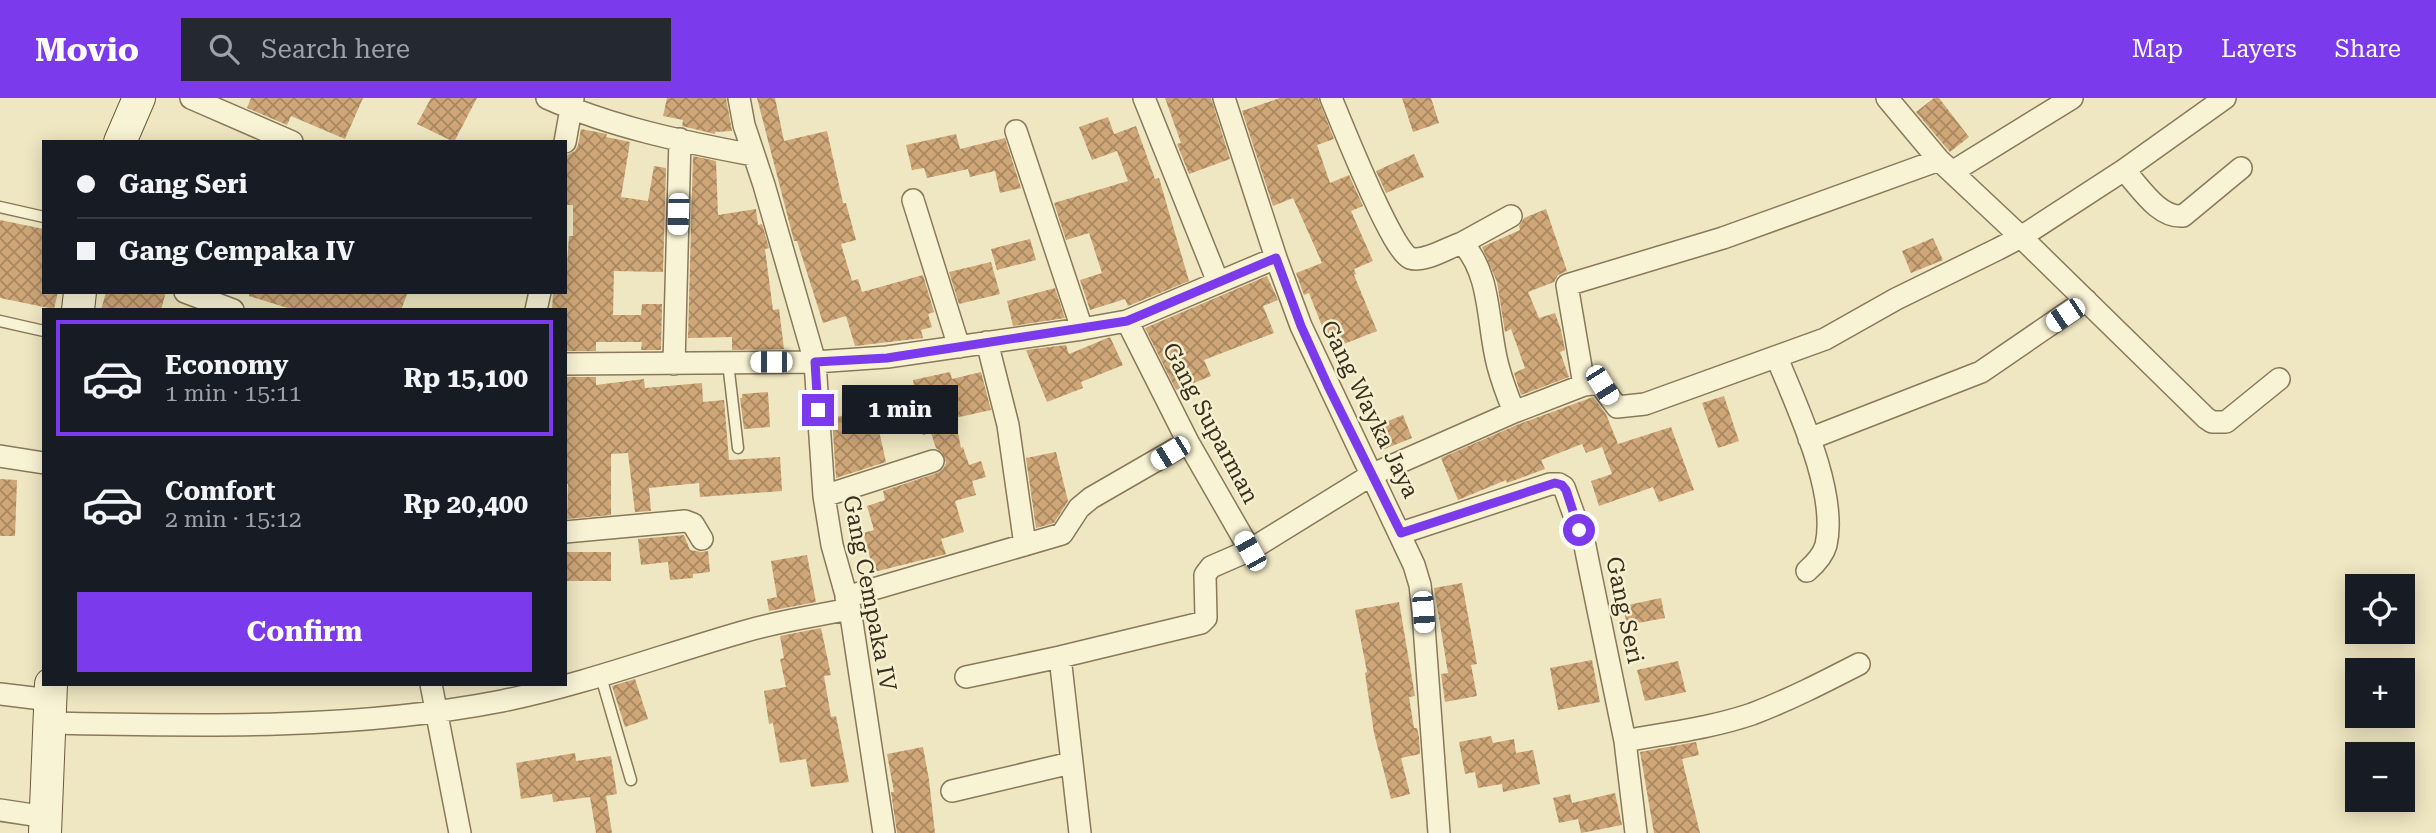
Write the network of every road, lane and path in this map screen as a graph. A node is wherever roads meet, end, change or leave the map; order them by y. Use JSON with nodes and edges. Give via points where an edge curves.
{"nodes":[{"id":1,"x":139,"y":98,"type":"edge"},
{"id":2,"x":191,"y":98,"type":"edge"},
{"id":3,"x":547,"y":98,"type":"edge"},
{"id":4,"x":739,"y":98,"type":"edge"},
{"id":5,"x":1144,"y":98,"type":"edge"},
{"id":6,"x":1224,"y":98,"type":"edge"},
{"id":7,"x":1331,"y":98,"type":"edge"},
{"id":8,"x":2072,"y":98,"type":"edge"},
{"id":9,"x":2225,"y":98,"type":"edge"},
{"id":10,"x":1895,"y":100,"type":"edge"},
{"id":11,"x":571,"y":103,"type":"edge"},
{"id":12,"x":1016,"y":131,"type":"dead end"},
{"id":13,"x":680,"y":139,"type":"junction"},
{"id":14,"x":121,"y":140,"type":"edge"},
{"id":15,"x":287,"y":140,"type":"edge"},
{"id":16,"x":565,"y":140,"type":"edge"},
{"id":17,"x":753,"y":155,"type":"junction"},
{"id":18,"x":1946,"y":166,"type":"junction"},
{"id":19,"x":2241,"y":168,"type":"dead end"},
{"id":20,"x":2124,"y":170,"type":"junction"},
{"id":21,"x":913,"y":200,"type":"dead end"},
{"id":22,"x":0,"y":207,"type":"edge"},
{"id":23,"x":1511,"y":216,"type":"dead end"},
{"id":24,"x":42,"y":217,"type":"edge"},
{"id":25,"x":2021,"y":237,"type":"junction"},
{"id":26,"x":1462,"y":243,"type":"junction"},
{"id":27,"x":1276,"y":258,"type":"junction"},
{"id":28,"x":1218,"y":282,"type":"junction"},
{"id":29,"x":190,"y":294,"type":"edge"},
{"id":30,"x":2086,"y":300,"type":"junction"},
{"id":31,"x":228,"y":308,"type":"edge"},
{"id":32,"x":0,"y":321,"type":"edge"},
{"id":33,"x":1127,"y":321,"type":"junction"},
{"id":34,"x":1082,"y":329,"type":"junction"},
{"id":35,"x":42,"y":331,"type":"edge"},
{"id":36,"x":987,"y":342,"type":"junction"},
{"id":37,"x":959,"y":346,"type":"junction"},
{"id":38,"x":1777,"y":358,"type":"junction"},
{"id":39,"x":815,"y":362,"type":"junction"},
{"id":40,"x":728,"y":363,"type":"junction"},
{"id":41,"x":567,"y":364,"type":"edge"},
{"id":42,"x":674,"y":364,"type":"junction"},
{"id":43,"x":2280,"y":379,"type":"dead end"},
{"id":44,"x":1584,"y":385,"type":"junction"},
{"id":45,"x":1514,"y":412,"type":"junction"},
{"id":46,"x":1809,"y":439,"type":"junction"},
{"id":47,"x":1188,"y":442,"type":"junction"},
{"id":48,"x":738,"y":448,"type":"dead end"},
{"id":49,"x":0,"y":456,"type":"edge"},
{"id":50,"x":933,"y":461,"type":"dead end"},
{"id":51,"x":42,"y":463,"type":"edge"},
{"id":52,"x":1373,"y":474,"type":"junction"},
{"id":53,"x":824,"y":496,"type":"junction"},
{"id":54,"x":567,"y":531,"type":"edge"},
{"id":55,"x":1401,"y":533,"type":"junction"},
{"id":56,"x":702,"y":539,"type":"dead end"},
{"id":57,"x":1025,"y":545,"type":"junction"},
{"id":58,"x":1250,"y":551,"type":"junction"},
{"id":59,"x":1807,"y":571,"type":"dead end"},
{"id":60,"x":848,"y":603,"type":"junction"},
{"id":61,"x":1060,"y":657,"type":"junction"},
{"id":62,"x":1859,"y":664,"type":"dead end"},
{"id":63,"x":601,"y":677,"type":"junction"},
{"id":64,"x":966,"y":677,"type":"dead end"},
{"id":65,"x":431,"y":686,"type":"edge"},
{"id":66,"x":0,"y":694,"type":"edge"},
{"id":67,"x":50,"y":702,"type":"edge"},
{"id":68,"x":436,"y":712,"type":"junction"},
{"id":69,"x":1625,"y":741,"type":"junction"},
{"id":70,"x":1071,"y":763,"type":"junction"},
{"id":71,"x":631,"y":780,"type":"dead end"},
{"id":72,"x":952,"y":791,"type":"dead end"},
{"id":73,"x":0,"y":810,"type":"edge"},
{"id":74,"x":46,"y":825,"type":"edge"},
{"id":75,"x":460,"y":833,"type":"edge"},
{"id":76,"x":884,"y":833,"type":"edge"},
{"id":77,"x":1080,"y":833,"type":"edge"},
{"id":78,"x":1439,"y":833,"type":"edge"},
{"id":79,"x":1636,"y":833,"type":"edge"}],
"edges":[{"from":1,"to":14,"type":"main road"},
{"from":2,"to":15,"type":"street"},
{"from":3,"to":11,"type":"street"},
{"from":4,"to":17,"type":"street","name":"Gang Cempaka IV"},
{"from":5,"to":28,"type":"street"},
{"from":6,"to":27,"type":"street","name":"Gang Wayka Jaya"},
{"from":7,"to":26,"type":"street","via":[[1360,167],[1406,255],[1422,258]]},
{"from":8,"to":18,"type":"street"},
{"from":9,"to":20,"type":"street"},
{"from":10,"to":18,"type":"street"},
{"from":11,"to":13,"type":"street"},
{"from":11,"to":16,"type":"street"},
{"from":12,"to":34,"type":"street"},
{"from":13,"to":17,"type":"street"},
{"from":13,"to":42,"type":"street"},
{"from":17,"to":39,"type":"street","name":"Gang Cempaka IV"},
{"from":18,"to":25,"type":"street"},
{"from":18,"to":44,"type":"street","via":[[1567,285]]},
{"from":19,"to":20,"type":"street","via":[[2183,216],[2159,208]]},
{"from":20,"to":25,"type":"street"},
{"from":21,"to":37,"type":"street"},
{"from":22,"to":24,"type":"lane"},
{"from":23,"to":26,"type":"street"},
{"from":25,"to":30,"type":"street"},
{"from":25,"to":38,"type":"street","via":[[1844,329]]},
{"from":26,"to":45,"type":"street","via":[[1483,282],[1497,365]]},
{"from":27,"to":28,"type":"street"},
{"from":27,"to":52,"type":"street","name":"Gang Wayka Jaya","via":[[1301,326]]},
{"from":28,"to":33,"type":"street"},
{"from":29,"to":31,"type":"street"},
{"from":30,"to":43,"type":"street","via":[[2213,422],[2226,422]]},
{"from":30,"to":46,"type":"street","via":[[1980,372]]},
{"from":32,"to":35,"type":"lane"},
{"from":33,"to":34,"type":"street"},
{"from":33,"to":47,"type":"street","name":"Gang Suparman"},
{"from":34,"to":36,"type":"street"},
{"from":36,"to":37,"type":"street"},
{"from":36,"to":57,"type":"street","via":[[1008,425]]},
{"from":37,"to":39,"type":"street","via":[[887,358]]},
{"from":38,"to":44,"type":"street","via":[[1624,408],[1616,406],[1599,383]]},
{"from":38,"to":46,"type":"street"},
{"from":39,"to":40,"type":"street"},
{"from":39,"to":53,"type":"street","name":"Gang Cempaka IV"},
{"from":40,"to":42,"type":"street"},
{"from":40,"to":48,"type":"lane"},
{"from":41,"to":42,"type":"street"},
{"from":44,"to":45,"type":"street"},
{"from":45,"to":52,"type":"street"},
{"from":46,"to":59,"type":"street","via":[[1824,492],[1827,526],[1823,553]]},
{"from":47,"to":57,"type":"street","via":[[1091,498],[1062,534]]},
{"from":47,"to":58,"type":"street","name":"Gang Suparman"},
{"from":49,"to":51,"type":"street"},
{"from":50,"to":53,"type":"street"},
{"from":52,"to":55,"type":"street","name":"Gang Wayka Jaya"},
{"from":52,"to":58,"type":"street"},
{"from":53,"to":60,"type":"street","name":"Gang Cempaka IV"},
{"from":54,"to":56,"type":"street","via":[[690,522]]},
{"from":55,"to":69,"type":"street","name":"Gang Seri","via":[[1550,484],[1564,487],[1585,546]]},
{"from":55,"to":78,"type":"street","name":"Gang Wayka Jaya","via":[[1414,565],[1423,612]]},
{"from":57,"to":60,"type":"street"},
{"from":58,"to":61,"type":"street","via":[[1208,571],[1203,621]]},
{"from":60,"to":63,"type":"street"},
{"from":60,"to":76,"type":"street","name":"Gang Cempaka IV"},
{"from":61,"to":64,"type":"street"},
{"from":61,"to":70,"type":"street"},
{"from":62,"to":69,"type":"street","via":[[1749,715]]},
{"from":63,"to":68,"type":"street"},
{"from":63,"to":71,"type":"lane"},
{"from":65,"to":68,"type":"street"},
{"from":66,"to":67,"type":"street"},
{"from":67,"to":68,"type":"street","via":[[208,726],[349,722]]},
{"from":67,"to":74,"type":"main road"},
{"from":68,"to":75,"type":"street"},
{"from":69,"to":79,"type":"street","name":"Gang Seri"},
{"from":70,"to":72,"type":"street"},
{"from":70,"to":77,"type":"street"},
{"from":73,"to":74,"type":"street"}]}
